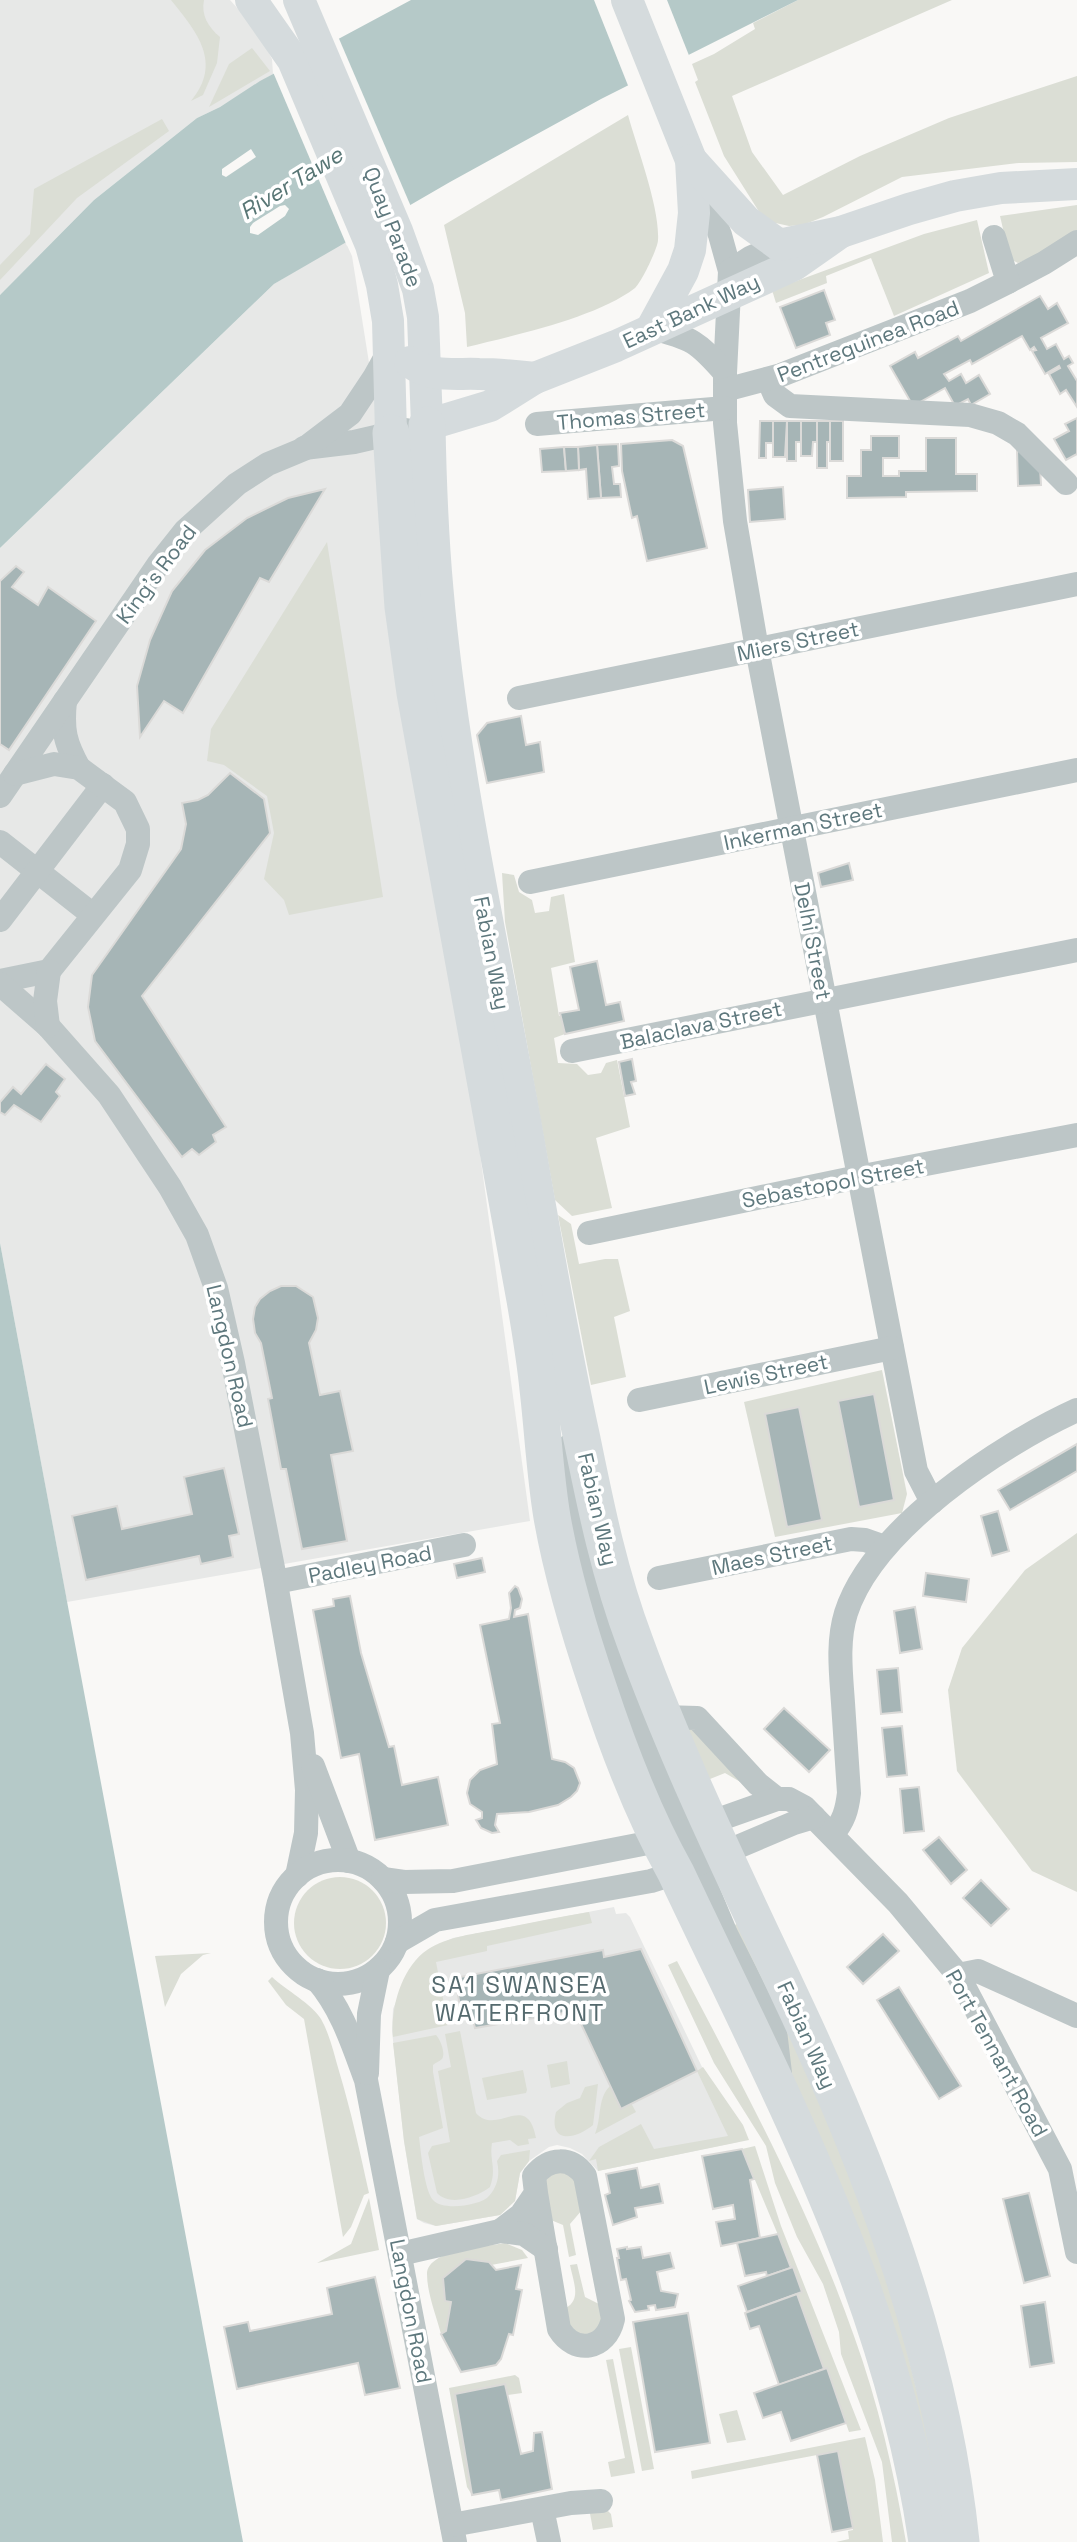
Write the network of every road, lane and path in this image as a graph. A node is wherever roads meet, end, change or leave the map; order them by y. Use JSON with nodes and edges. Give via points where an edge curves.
{"nodes":[{"id":1,"x":251,"y":0,"type":"edge"},
{"id":2,"x":289,"y":0,"type":"edge"},
{"id":3,"x":299,"y":0,"type":"edge"},
{"id":4,"x":627,"y":0,"type":"edge"},
{"id":5,"x":306,"y":52,"type":"junction"},
{"id":6,"x":691,"y":160,"type":"junction"},
{"id":7,"x":1077,"y":184,"type":"edge"},
{"id":8,"x":841,"y":232,"type":"junction"},
{"id":9,"x":994,"y":237,"type":"dead end"},
{"id":10,"x":384,"y":238,"type":"junction"},
{"id":11,"x":1077,"y":242,"type":"edge"},
{"id":12,"x":779,"y":245,"type":"junction"},
{"id":13,"x":730,"y":282,"type":"junction"},
{"id":14,"x":1008,"y":282,"type":"junction"},
{"id":15,"x":652,"y":328,"type":"junction"},
{"id":16,"x":388,"y":336,"type":"junction"},
{"id":17,"x":427,"y":371,"type":"junction"},
{"id":18,"x":535,"y":378,"type":"junction"},
{"id":19,"x":768,"y":379,"type":"junction"},
{"id":20,"x":725,"y":391,"type":"junction"},
{"id":21,"x":537,"y":424,"type":"dead end"},
{"id":22,"x":427,"y":425,"type":"junction"},
{"id":23,"x":391,"y":433,"type":"junction"},
{"id":24,"x":304,"y":449,"type":"junction"},
{"id":25,"x":1066,"y":483,"type":"dead end"},
{"id":26,"x":1077,"y":584,"type":"edge"},
{"id":27,"x":757,"y":649,"type":"junction"},
{"id":28,"x":519,"y":698,"type":"dead end"},
{"id":29,"x":65,"y":701,"type":"junction"},
{"id":30,"x":79,"y":768,"type":"junction"},
{"id":31,"x":1077,"y":770,"type":"edge"},
{"id":32,"x":15,"y":774,"type":"junction"},
{"id":33,"x":103,"y":785,"type":"junction"},
{"id":34,"x":0,"y":796,"type":"edge"},
{"id":35,"x":792,"y":828,"type":"junction"},
{"id":36,"x":0,"y":842,"type":"edge"},
{"id":37,"x":36,"y":871,"type":"junction"},
{"id":38,"x":530,"y":882,"type":"dead end"},
{"id":39,"x":93,"y":915,"type":"junction"},
{"id":40,"x":0,"y":920,"type":"edge"},
{"id":41,"x":1077,"y":950,"type":"edge"},
{"id":42,"x":49,"y":971,"type":"junction"},
{"id":43,"x":0,"y":983,"type":"edge"},
{"id":44,"x":823,"y":999,"type":"junction"},
{"id":45,"x":48,"y":1026,"type":"junction"},
{"id":46,"x":572,"y":1051,"type":"dead end"},
{"id":47,"x":1077,"y":1135,"type":"edge"},
{"id":48,"x":858,"y":1177,"type":"junction"},
{"id":49,"x":589,"y":1233,"type":"dead end"},
{"id":50,"x":892,"y":1348,"type":"junction"},
{"id":51,"x":566,"y":1366,"type":"junction"},
{"id":52,"x":639,"y":1400,"type":"dead end"},
{"id":53,"x":1077,"y":1410,"type":"edge"},
{"id":54,"x":932,"y":1502,"type":"junction"},
{"id":55,"x":464,"y":1545,"type":"dead end"},
{"id":56,"x":885,"y":1547,"type":"junction"},
{"id":57,"x":659,"y":1578,"type":"dead end"},
{"id":58,"x":276,"y":1582,"type":"junction"},
{"id":59,"x":663,"y":1717,"type":"junction"},
{"id":60,"x":302,"y":1732,"type":"junction"},
{"id":61,"x":777,"y":1799,"type":"junction"},
{"id":62,"x":814,"y":1817,"type":"junction"},
{"id":63,"x":832,"y":1835,"type":"junction"},
{"id":64,"x":691,"y":1847,"type":"junction"},
{"id":65,"x":349,"y":1861,"type":"junction"},
{"id":66,"x":298,"y":1876,"type":"junction"},
{"id":67,"x":383,"y":1879,"type":"junction"},
{"id":68,"x":397,"y":1942,"type":"junction"},
{"id":69,"x":378,"y":1970,"type":"junction"},
{"id":70,"x":958,"y":1975,"type":"junction"},
{"id":71,"x":317,"y":1980,"type":"junction"},
{"id":72,"x":1077,"y":2016,"type":"edge"},
{"id":73,"x":366,"y":2080,"type":"junction"},
{"id":74,"x":1068,"y":2167,"type":"edge"},
{"id":75,"x":536,"y":2193,"type":"junction"},
{"id":76,"x":500,"y":2231,"type":"junction"},
{"id":77,"x":546,"y":2249,"type":"junction"},
{"id":78,"x":1077,"y":2252,"type":"edge"},
{"id":79,"x":400,"y":2254,"type":"junction"},
{"id":80,"x":601,"y":2501,"type":"dead end"},
{"id":81,"x":542,"y":2509,"type":"junction"},
{"id":82,"x":454,"y":2534,"type":"edge"},
{"id":83,"x":548,"y":2542,"type":"edge"},
{"id":84,"x":927,"y":2542,"type":"edge"},
{"id":85,"x":961,"y":2542,"type":"edge"}],
"edges":[{"from":1,"to":5,"type":"main road","name":"Quay Parade"},
{"from":2,"to":5,"type":"main road","via":[[287,17]]},
{"from":3,"to":5,"type":"main road","name":"Quay Parade"},
{"from":4,"to":6,"type":"main road"},
{"from":5,"to":10,"type":"main road","name":"Quay Parade"},
{"from":6,"to":12,"type":"main road","via":[[746,221]]},
{"from":6,"to":13,"type":"street","name":"Delhi Street","via":[[720,234]]},
{"from":6,"to":15,"type":"main road","via":[[694,213],[690,250]]},
{"from":7,"to":8,"type":"main road","name":"East Bank Way","via":[[955,196]]},
{"from":8,"to":12,"type":"main road","name":"East Bank Way"},
{"from":8,"to":13,"type":"main road","name":"East Bank Way","via":[[793,265]]},
{"from":9,"to":14,"type":"street"},
{"from":10,"to":16,"type":"main road","name":"Quay Parade","via":[[382,285]]},
{"from":10,"to":17,"type":"main road","name":"Quay Parade","via":[[418,289]]},
{"from":11,"to":14,"type":"street","name":"Pentreguinea Road"},
{"from":12,"to":13,"type":"street","via":[[750,258]]},
{"from":13,"to":15,"type":"main road","name":"East Bank Way"},
{"from":13,"to":20,"type":"street","name":"Delhi Street"},
{"from":14,"to":19,"type":"street","name":"Pentreguinea Road"},
{"from":15,"to":18,"type":"main road","name":"East Bank Way"},
{"from":15,"to":20,"type":"street","via":[[701,346]]},
{"from":16,"to":17,"type":"main road","via":[[412,363]]},
{"from":16,"to":23,"type":"main road","name":"Quay Parade"},
{"from":16,"to":24,"type":"street","name":"King's Road","via":[[350,414]]},
{"from":17,"to":18,"type":"main road","name":"East Bank Way"},
{"from":17,"to":22,"type":"main road","name":"Quay Parade"},
{"from":18,"to":22,"type":"main road","name":"East Bank Way","via":[[490,406]]},
{"from":19,"to":20,"type":"street","name":"Pentreguinea Road"},
{"from":19,"to":25,"type":"street","via":[[775,395],[790,405],[970,415],[998,423],[1017,433]]},
{"from":20,"to":21,"type":"street","name":"Thomas Street"},
{"from":20,"to":27,"type":"street","name":"Delhi Street","via":[[735,521]]},
{"from":22,"to":23,"type":"street","name":"King's Road"},
{"from":22,"to":51,"type":"highway","name":"Fabian Way","via":[[429,507],[449,701]]},
{"from":23,"to":24,"type":"street","name":"King's Road"},
{"from":23,"to":64,"type":"highway","name":"Fabian Way","via":[[403,607],[417,704],[525,1300],[559,1555],[614,1736]]},
{"from":24,"to":29,"type":"street","name":"King's Road","via":[[237,484],[185,531]]},
{"from":26,"to":27,"type":"street","name":"Miers Street"},
{"from":27,"to":28,"type":"street","name":"Miers Street"},
{"from":27,"to":35,"type":"street","name":"Delhi Street"},
{"from":29,"to":30,"type":"street","via":[[63,725]]},
{"from":29,"to":32,"type":"street","name":"King's Road"},
{"from":30,"to":32,"type":"street","via":[[54,764]]},
{"from":30,"to":33,"type":"street"},
{"from":31,"to":35,"type":"street","name":"Inkerman Street"},
{"from":32,"to":34,"type":"street","name":"King's Road"},
{"from":33,"to":37,"type":"street"},
{"from":33,"to":39,"type":"street","via":[[129,808],[138,829],[138,844],[130,870]]},
{"from":35,"to":38,"type":"street","name":"Inkerman Street"},
{"from":35,"to":44,"type":"street","name":"Delhi Street"},
{"from":36,"to":37,"type":"street"},
{"from":37,"to":39,"type":"street"},
{"from":37,"to":40,"type":"street"},
{"from":39,"to":42,"type":"street"},
{"from":41,"to":44,"type":"street","name":"Balaclava Street"},
{"from":42,"to":43,"type":"street"},
{"from":42,"to":45,"type":"street"},
{"from":43,"to":45,"type":"street","name":"Langdon Road"},
{"from":44,"to":46,"type":"street","name":"Balaclava Street"},
{"from":44,"to":48,"type":"street","name":"Delhi Street"},
{"from":45,"to":58,"type":"street","name":"Langdon Road","via":[[109,1095],[197,1235],[225,1325]]},
{"from":47,"to":48,"type":"street","name":"Sebastopol Street"},
{"from":48,"to":49,"type":"street","name":"Sebastopol Street"},
{"from":48,"to":50,"type":"street","name":"Delhi Street"},
{"from":50,"to":52,"type":"street","name":"Lewis Street"},
{"from":50,"to":54,"type":"street","name":"Delhi Street","via":[[916,1471]]},
{"from":51,"to":59,"type":"highway","name":"Fabian Way","via":[[604,1544]]},
{"from":51,"to":64,"type":"street","via":[[575,1513],[596,1599],[621,1676]]},
{"from":53,"to":54,"type":"street","via":[[986,1462]]},
{"from":54,"to":56,"type":"street"},
{"from":55,"to":58,"type":"street","name":"Padley Road"},
{"from":56,"to":57,"type":"street","name":"Maes Street","via":[[850,1539]]},
{"from":56,"to":63,"type":"street","via":[[846,1612],[840,1648],[849,1793],[847,1811]]},
{"from":58,"to":60,"type":"street","name":"Langdon Road"},
{"from":59,"to":61,"type":"street","name":"Port Tennant Road","via":[[697,1718]]},
{"from":59,"to":64,"type":"highway","name":"Fabian Way"},
{"from":60,"to":65,"type":"street","name":"Langdon Road"},
{"from":60,"to":66,"type":"street","name":"Langdon Road","via":[[306,1833]]},
{"from":61,"to":62,"type":"street","name":"Port Tennant Road","via":[[789,1799]]},
{"from":61,"to":64,"type":"street"},
{"from":62,"to":63,"type":"street","name":"Port Tennant Road"},
{"from":62,"to":64,"type":"street"},
{"from":63,"to":70,"type":"street","name":"Port Tennant Road","via":[[898,1903]]},
{"from":64,"to":67,"type":"street","via":[[453,1881]]},
{"from":64,"to":68,"type":"street","via":[[651,1881],[435,1920]]},
{"from":64,"to":84,"type":"highway","name":"Fabian Way","via":[[783,2095],[869,2301],[893,2377]]},
{"from":64,"to":85,"type":"highway","name":"Fabian Way","via":[[811,2041],[889,2231],[930,2370]]},
{"from":65,"to":66,"type":"street","via":[[321,1863]]},
{"from":65,"to":67,"type":"street"},
{"from":66,"to":71,"type":"street","via":[[285,1890],[276,1925],[285,1954]]},
{"from":67,"to":68,"type":"street","via":[[399,1909]]},
{"from":68,"to":69,"type":"street"},
{"from":69,"to":71,"type":"street","via":[[349,1984]]},
{"from":69,"to":73,"type":"street","name":"Langdon Road","via":[[369,2014]]},
{"from":70,"to":72,"type":"street","via":[[978,1971]]},
{"from":70,"to":74,"type":"street","name":"Port Tennant Road"},
{"from":71,"to":73,"type":"street","name":"Langdon Road","via":[[343,2021]]},
{"from":73,"to":79,"type":"street","name":"Langdon Road"},
{"from":74,"to":78,"type":"street","name":"Port Tennant Road"},
{"from":75,"to":76,"type":"street","via":[[521,2215]]},
{"from":75,"to":77,"type":"street"},
{"from":75,"to":77,"type":"street","via":[[534,2176],[554,2161],[570,2162],[585,2176],[613,2319],[603,2341],[589,2345],[565,2339],[559,2329]]},
{"from":76,"to":77,"type":"street","via":[[524,2234]]},
{"from":76,"to":79,"type":"street"},
{"from":79,"to":82,"type":"street","name":"Langdon Road"},
{"from":80,"to":81,"type":"street"},
{"from":81,"to":82,"type":"street"},
{"from":81,"to":83,"type":"street"}]}
